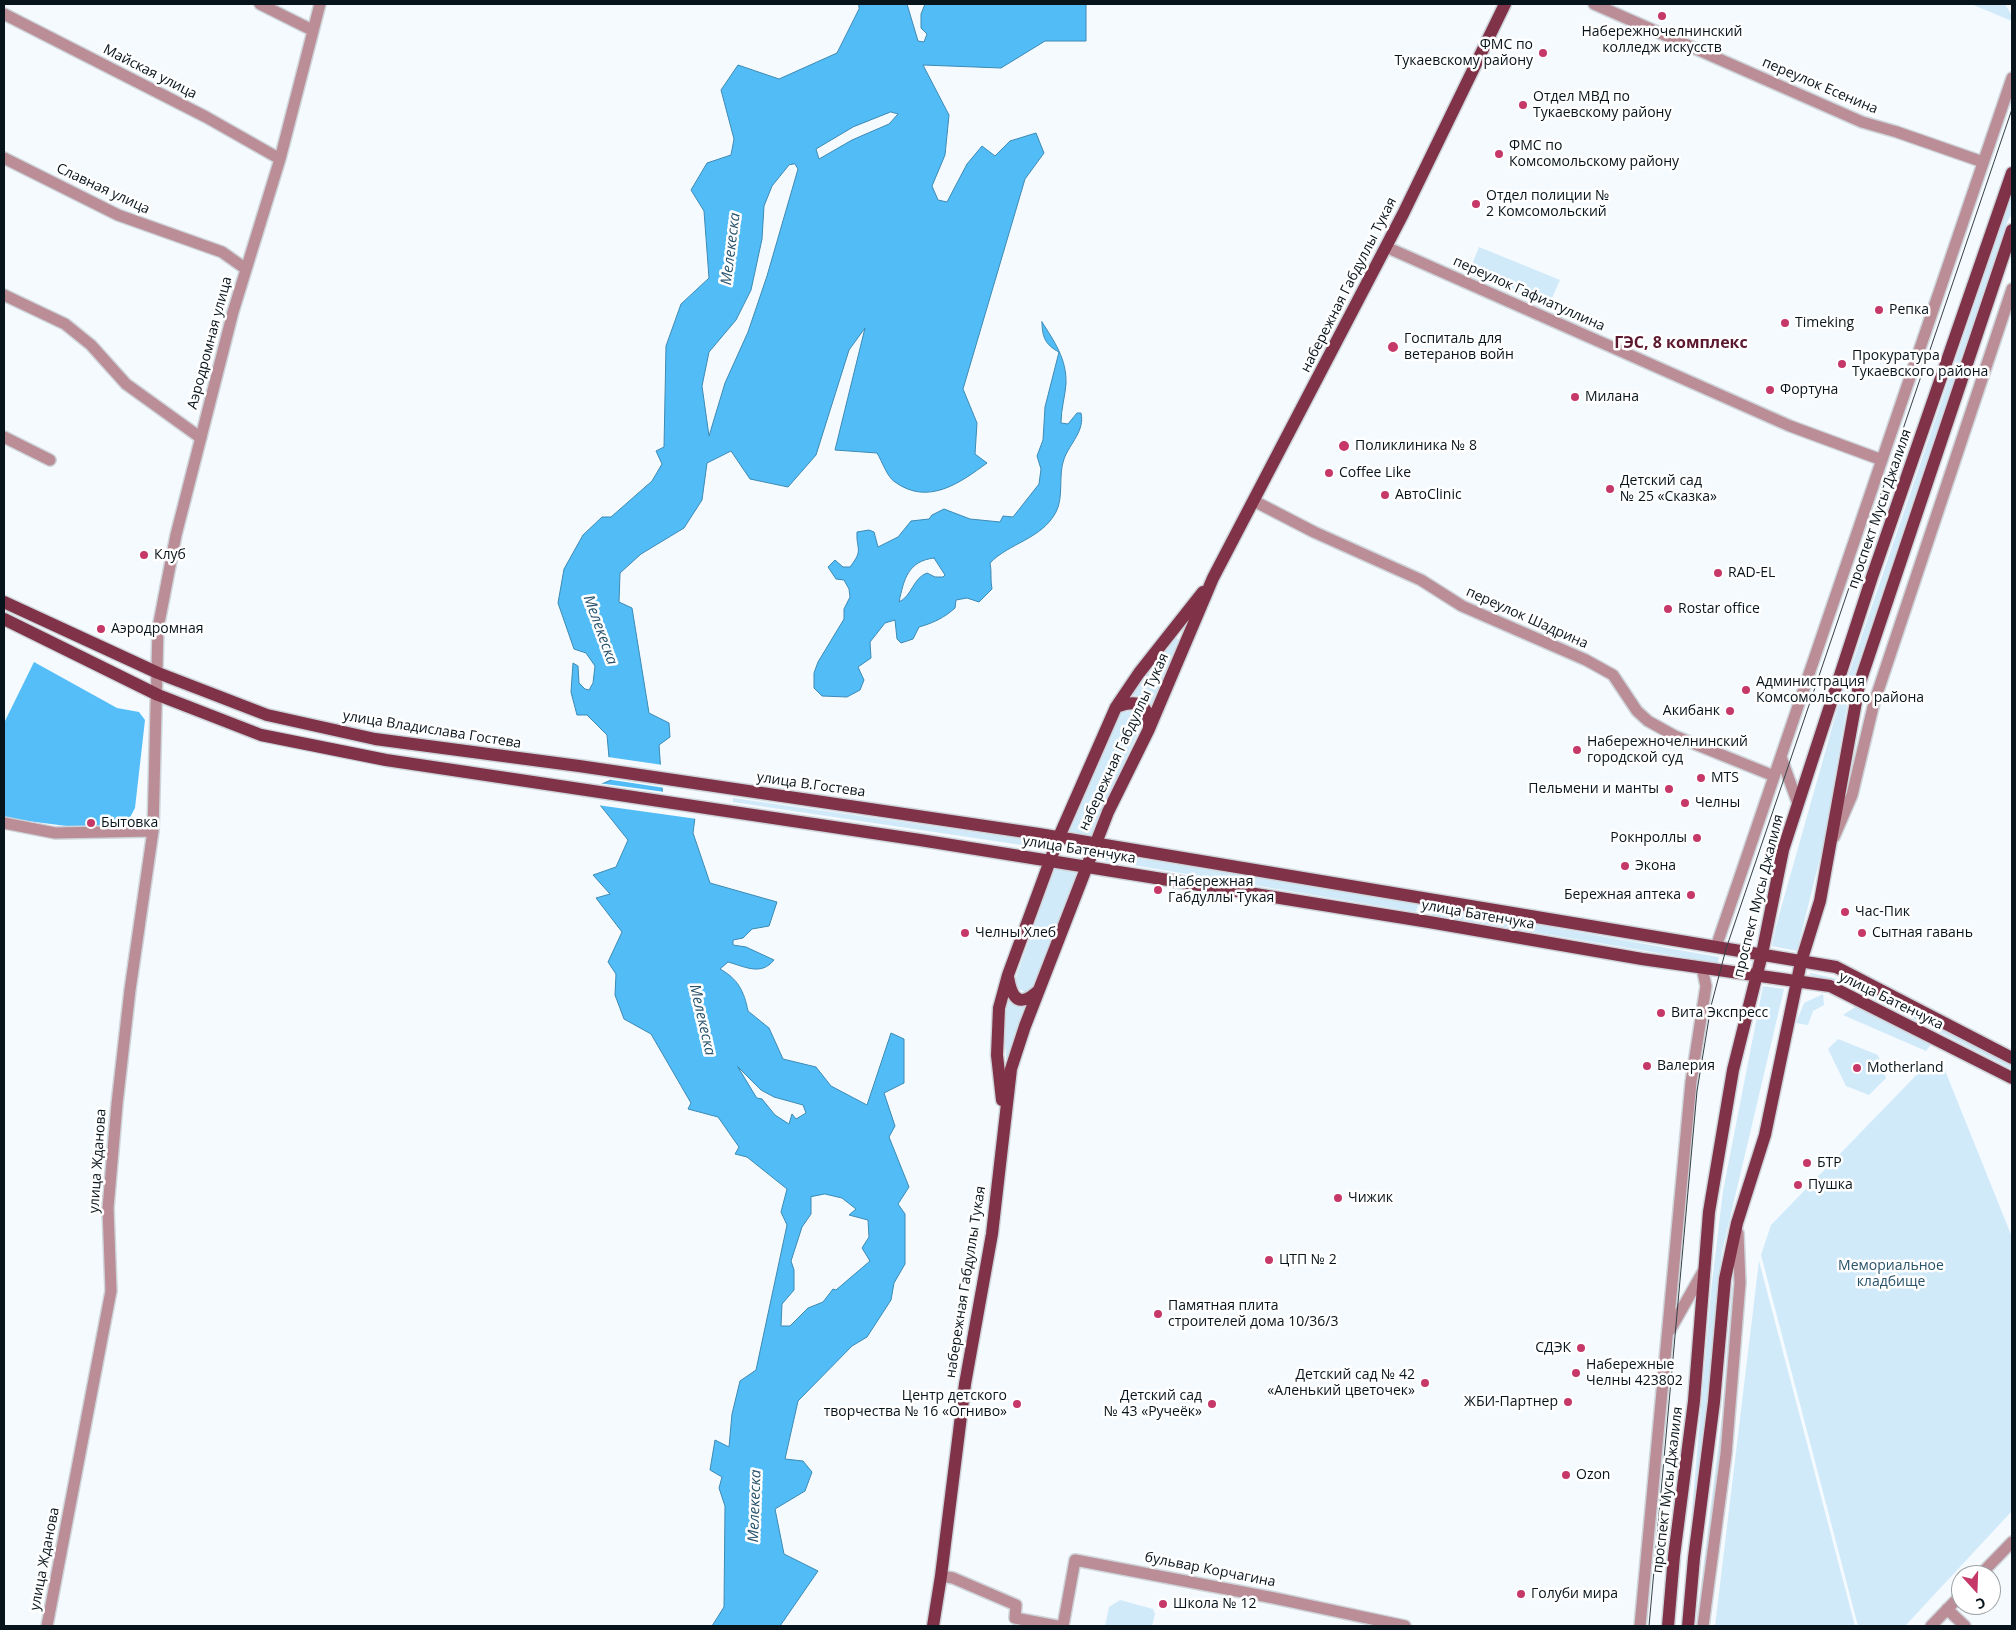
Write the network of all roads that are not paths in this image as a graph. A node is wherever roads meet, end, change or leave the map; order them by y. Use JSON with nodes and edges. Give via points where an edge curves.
{"nodes":[{"id":1,"x":260,"y":4,"type":"edge"},
{"id":2,"x":320,"y":4,"type":"edge"},
{"id":3,"x":1505,"y":4,"type":"edge"},
{"id":4,"x":1594,"y":4,"type":"edge"},
{"id":5,"x":4,"y":14,"type":"edge"},
{"id":6,"x":312,"y":30,"type":"junction"},
{"id":7,"x":2012,"y":78,"type":"edge"},
{"id":8,"x":4,"y":158,"type":"edge"},
{"id":9,"x":280,"y":158,"type":"junction"},
{"id":10,"x":1983,"y":162,"type":"junction"},
{"id":11,"x":2012,"y":173,"type":"edge"},
{"id":12,"x":2012,"y":230,"type":"edge"},
{"id":13,"x":1386,"y":247,"type":"junction"},
{"id":14,"x":246,"y":269,"type":"junction"},
{"id":15,"x":2012,"y":289,"type":"edge"},
{"id":16,"x":4,"y":295,"type":"edge"},
{"id":17,"x":4,"y":437,"type":"edge"},
{"id":18,"x":200,"y":438,"type":"junction"},
{"id":19,"x":50,"y":460,"type":"dead end"},
{"id":20,"x":1882,"y":460,"type":"junction"},
{"id":21,"x":1254,"y":501,"type":"junction"},
{"id":22,"x":1213,"y":578,"type":"junction"},
{"id":23,"x":4,"y":602,"type":"edge"},
{"id":24,"x":4,"y":619,"type":"edge"},
{"id":25,"x":158,"y":673,"type":"junction"},
{"id":26,"x":158,"y":695,"type":"junction"},
{"id":27,"x":1116,"y":706,"type":"junction"},
{"id":28,"x":1149,"y":730,"type":"junction"},
{"id":29,"x":1781,"y":756,"type":"junction"},
{"id":30,"x":580,"y":766,"type":"joint"},
{"id":31,"x":1774,"y":776,"type":"junction"},
{"id":32,"x":1798,"y":804,"type":"junction"},
{"id":33,"x":4,"y":823,"type":"edge"},
{"id":34,"x":153,"y":831,"type":"junction"},
{"id":35,"x":1039,"y":834,"type":"joint"},
{"id":36,"x":1058,"y":839,"type":"junction"},
{"id":37,"x":1832,"y":841,"type":"junction"},
{"id":38,"x":1094,"y":844,"type":"junction"},
{"id":39,"x":1050,"y":862,"type":"junction"},
{"id":40,"x":1086,"y":867,"type":"junction"},
{"id":41,"x":1435,"y":900,"type":"junction"},
{"id":42,"x":1430,"y":922,"type":"junction"},
{"id":43,"x":1716,"y":947,"type":"junction"},
{"id":44,"x":1762,"y":954,"type":"junction"},
{"id":45,"x":1801,"y":962,"type":"junction"},
{"id":46,"x":1702,"y":968,"type":"junction"},
{"id":47,"x":1008,"y":975,"type":"junction"},
{"id":48,"x":1756,"y":975,"type":"junction"},
{"id":49,"x":1796,"y":981,"type":"junction"},
{"id":50,"x":1039,"y":990,"type":"junction"},
{"id":51,"x":2012,"y":1058,"type":"edge"},
{"id":52,"x":2010,"y":1076,"type":"edge"},
{"id":53,"x":1004,"y":1120,"type":"junction"},
{"id":54,"x":1737,"y":1223,"type":"junction"},
{"id":55,"x":1705,"y":1268,"type":"junction"},
{"id":56,"x":1667,"y":1337,"type":"junction"},
{"id":57,"x":2012,"y":1542,"type":"edge"},
{"id":58,"x":1990,"y":1565,"type":"edge"},
{"id":59,"x":941,"y":1576,"type":"junction"},
{"id":60,"x":1951,"y":1605,"type":"edge"},
{"id":61,"x":1947,"y":1609,"type":"junction"},
{"id":62,"x":47,"y":1626,"type":"edge"},
{"id":63,"x":933,"y":1626,"type":"edge"},
{"id":64,"x":1057,"y":1626,"type":"edge"},
{"id":65,"x":1063,"y":1626,"type":"edge"},
{"id":66,"x":1405,"y":1626,"type":"edge"},
{"id":67,"x":1640,"y":1626,"type":"edge"},
{"id":68,"x":1668,"y":1626,"type":"edge"},
{"id":69,"x":1688,"y":1626,"type":"edge"},
{"id":70,"x":1703,"y":1626,"type":"edge"},
{"id":71,"x":1931,"y":1626,"type":"edge"},
{"id":72,"x":1964,"y":1626,"type":"edge"}],
"edges":[{"from":1,"to":6,"type":"street"},
{"from":2,"to":6,"type":"street","name":"Аэродромная улица"},
{"from":3,"to":13,"type":"main road","name":"набережная Габдуллы Тукая"},
{"from":4,"to":10,"type":"street","name":"переулок Есенина","via":[[1862,122]]},
{"from":5,"to":9,"type":"street","name":"Майская улица"},
{"from":6,"to":9,"type":"street","name":"Аэродромная улица"},
{"from":7,"to":10,"type":"street"},
{"from":8,"to":14,"type":"street","name":"Славная улица","via":[[118,215],[222,252]]},
{"from":9,"to":14,"type":"street","name":"Аэродромная улица"},
{"from":10,"to":20,"type":"street"},
{"from":11,"to":32,"type":"main road","name":"проспект Мусы Джалиля","via":[[1869,586]]},
{"from":12,"to":37,"type":"main road","via":[[1859,685]]},
{"from":13,"to":20,"type":"street","name":"переулок Гафиатуллина","via":[[1790,426]]},
{"from":13,"to":21,"type":"main road","name":"набережная Габдуллы Тукая"},
{"from":14,"to":18,"type":"street","name":"Аэродромная улица"},
{"from":15,"to":37,"type":"street","via":[[1874,703],[1852,795]]},
{"from":16,"to":18,"type":"street","via":[[65,324],[92,345],[126,384]]},
{"from":17,"to":19,"type":"street"},
{"from":18,"to":25,"type":"street","name":"Аэродромная улица","via":[[176,534],[158,628]]},
{"from":20,"to":29,"type":"street"},
{"from":21,"to":22,"type":"main road","name":"набережная Габдуллы Тукая"},
{"from":21,"to":31,"type":"street","name":"переулок Шадрина","via":[[1421,580],[1462,606],[1586,660],[1613,675],[1648,721],[1675,736]]},
{"from":22,"to":27,"type":"main road","name":"набережная Габдуллы Тукая"},
{"from":22,"to":28,"type":"main road","name":"набережная Габдуллы Тукая"},
{"from":23,"to":25,"type":"main road","name":"улица Владислава Гостева"},
{"from":24,"to":26,"type":"main road"},
{"from":25,"to":26,"type":"street","name":"Аэродромная улица"},
{"from":25,"to":30,"type":"main road","name":"улица Владислава Гостева","via":[[267,715],[375,740]]},
{"from":26,"to":34,"type":"street","name":"улица Жданова"},
{"from":26,"to":39,"type":"main road","name":"улица Батенчука","via":[[261,735],[386,760]]},
{"from":27,"to":28,"type":"main road","via":[[1135,703],[1143,706],[1149,714]]},
{"from":27,"to":36,"type":"main road","name":"набережная Габдуллы Тукая"},
{"from":28,"to":38,"type":"main road","name":"набережная Габдуллы Тукая"},
{"from":29,"to":31,"type":"street"},
{"from":29,"to":32,"type":"street"},
{"from":30,"to":35,"type":"main road","name":"улица В.Гостева"},
{"from":31,"to":43,"type":"street"},
{"from":32,"to":44,"type":"main road","name":"проспект Мусы Джалиля","via":[[1783,850]]},
{"from":33,"to":34,"type":"street","via":[[55,833]]},
{"from":34,"to":62,"type":"street","name":"улица Жданова","via":[[116,1114],[108,1208],[111,1291]]},
{"from":35,"to":36,"type":"main road","name":"улица Батенчука"},
{"from":36,"to":38,"type":"main road","name":"улица Батенчука"},
{"from":36,"to":39,"type":"main road","name":"набережная Габдуллы Тукая"},
{"from":37,"to":45,"type":"main road","via":[[1820,901]]},
{"from":38,"to":40,"type":"main road","name":"набережная Габдуллы Тукая"},
{"from":38,"to":41,"type":"main road","name":"улица Батенчука"},
{"from":39,"to":40,"type":"main road","name":"улица Батенчука"},
{"from":39,"to":47,"type":"main road","name":"набережная Габдуллы Тукая"},
{"from":40,"to":42,"type":"main road","name":"улица Батенчука"},
{"from":40,"to":50,"type":"main road","name":"набережная Габдуллы Тукая"},
{"from":41,"to":42,"type":"main road","via":[[1422,908]]},
{"from":41,"to":43,"type":"main road","name":"улица Батенчука"},
{"from":42,"to":46,"type":"main road","name":"улица Батенчука"},
{"from":43,"to":44,"type":"main road","name":"улица Батенчука"},
{"from":44,"to":45,"type":"main road","name":"улица Батенчука"},
{"from":44,"to":48,"type":"main road","name":"проспект Мусы Джалиля"},
{"from":45,"to":49,"type":"main road"},
{"from":45,"to":51,"type":"main road","name":"улица Батенчука","via":[[1836,967]]},
{"from":46,"to":48,"type":"main road","name":"улица Батенчука"},
{"from":46,"to":56,"type":"street","via":[[1706,986],[1691,1082]]},
{"from":47,"to":50,"type":"main road","via":[[1015,998],[1029,1000]]},
{"from":47,"to":53,"type":"main road","name":"набережная Габдуллы Тукая","via":[[997,1023]]},
{"from":48,"to":49,"type":"main road","name":"улица Батенчука"},
{"from":48,"to":55,"type":"main road","name":"проспект Мусы Джалиля","via":[[1732,1079],[1709,1212]]},
{"from":49,"to":52,"type":"main road","name":"улица Батенчука","via":[[1842,991]]},
{"from":49,"to":54,"type":"main road","via":[[1765,1135]]},
{"from":50,"to":53,"type":"main road","name":"набережная Габдуллы Тукая","via":[[1011,1069]]},
{"from":53,"to":59,"type":"main road","name":"набережная Габдуллы Тукая","via":[[992,1234],[965,1384]]},
{"from":54,"to":69,"type":"main road","via":[[1725,1279]]},
{"from":54,"to":70,"type":"street","via":[[1740,1292],[1726,1454]]},
{"from":55,"to":56,"type":"street"},
{"from":55,"to":68,"type":"main road","name":"проспект Мусы Джалиля","via":[[1694,1401]]},
{"from":56,"to":67,"type":"street"},
{"from":57,"to":58,"type":"street"},
{"from":59,"to":63,"type":"main road","name":"набережная Габдуллы Тукая"},
{"from":59,"to":64,"type":"street","via":[[954,1578],[1016,1605],[1015,1618]]},
{"from":60,"to":61,"type":"street"},
{"from":61,"to":71,"type":"street"},
{"from":61,"to":72,"type":"street"},
{"from":65,"to":66,"type":"street","name":"бульвар Корчагина","via":[[1075,1560]]}]}
